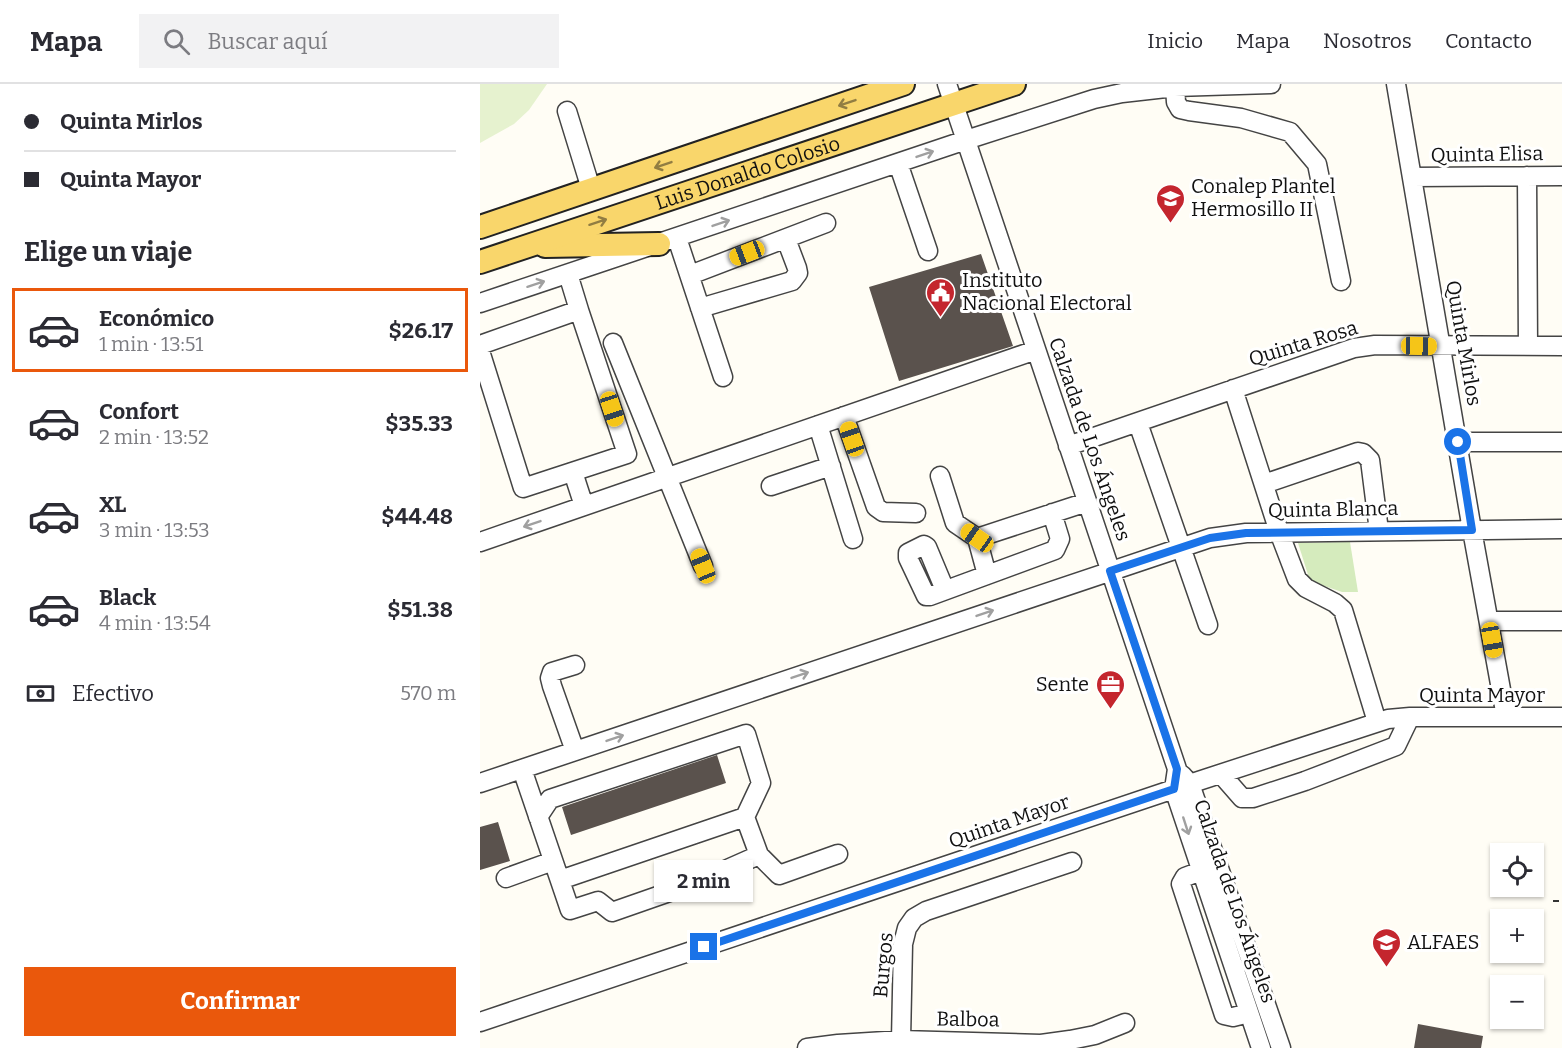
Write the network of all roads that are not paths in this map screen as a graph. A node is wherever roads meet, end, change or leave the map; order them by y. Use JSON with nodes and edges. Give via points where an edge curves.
{"nodes":[{"id":1,"x":903,"y":84,"type":"edge"},
{"id":2,"x":1014,"y":84,"type":"edge"},
{"id":3,"x":1271,"y":84,"type":"edge"},
{"id":4,"x":1396,"y":84,"type":"edge"},
{"id":5,"x":1175,"y":87,"type":"junction"},
{"id":6,"x":950,"y":94,"type":"edge"},
{"id":7,"x":567,"y":111,"type":"dead end"},
{"id":8,"x":966,"y":140,"type":"junction"},
{"id":9,"x":898,"y":163,"type":"junction"},
{"id":10,"x":1527,"y":176,"type":"junction"},
{"id":11,"x":1562,"y":176,"type":"edge"},
{"id":12,"x":1412,"y":177,"type":"junction"},
{"id":13,"x":591,"y":189,"type":"junction"},
{"id":14,"x":826,"y":223,"type":"dead end"},
{"id":15,"x":480,"y":227,"type":"edge"},
{"id":16,"x":786,"y":239,"type":"junction"},
{"id":17,"x":668,"y":241,"type":"junction"},
{"id":18,"x":523,"y":247,"type":"junction"},
{"id":19,"x":928,"y":251,"type":"dead end"},
{"id":20,"x":480,"y":262,"type":"edge"},
{"id":21,"x":568,"y":274,"type":"junction"},
{"id":22,"x":690,"y":275,"type":"junction"},
{"id":23,"x":1341,"y":281,"type":"dead end"},
{"id":24,"x":480,"y":303,"type":"edge"},
{"id":25,"x":700,"y":308,"type":"junction"},
{"id":26,"x":579,"y":310,"type":"junction"},
{"id":27,"x":613,"y":343,"type":"dead end"},
{"id":28,"x":480,"y":345,"type":"edge"},
{"id":29,"x":1442,"y":346,"type":"junction"},
{"id":30,"x":1528,"y":346,"type":"junction"},
{"id":31,"x":1562,"y":346,"type":"edge"},
{"id":32,"x":1036,"y":350,"type":"junction"},
{"id":33,"x":480,"y":351,"type":"edge"},
{"id":34,"x":723,"y":377,"type":"dead end"},
{"id":35,"x":1233,"y":389,"type":"junction"},
{"id":36,"x":844,"y":416,"type":"junction"},
{"id":37,"x":1138,"y":423,"type":"junction"},
{"id":38,"x":818,"y":425,"type":"junction"},
{"id":39,"x":1458,"y":442,"type":"junction"},
{"id":40,"x":1562,"y":442,"type":"edge"},
{"id":41,"x":1068,"y":446,"type":"junction"},
{"id":42,"x":831,"y":466,"type":"junction"},
{"id":43,"x":573,"y":472,"type":"junction"},
{"id":44,"x":940,"y":476,"type":"dead end"},
{"id":45,"x":668,"y":477,"type":"junction"},
{"id":46,"x":1264,"y":483,"type":"junction"},
{"id":47,"x":771,"y":486,"type":"dead end"},
{"id":48,"x":1087,"y":502,"type":"junction"},
{"id":49,"x":584,"y":506,"type":"junction"},
{"id":50,"x":916,"y":513,"type":"dead end"},
{"id":51,"x":1052,"y":513,"type":"junction"},
{"id":52,"x":1562,"y":529,"type":"edge"},
{"id":53,"x":1472,"y":530,"type":"junction"},
{"id":54,"x":1379,"y":531,"type":"junction"},
{"id":55,"x":1279,"y":532,"type":"junction"},
{"id":56,"x":853,"y":538,"type":"dead end"},
{"id":57,"x":977,"y":538,"type":"junction"},
{"id":58,"x":480,"y":542,"type":"edge"},
{"id":59,"x":1181,"y":548,"type":"junction"},
{"id":60,"x":703,"y":566,"type":"dead end"},
{"id":61,"x":1110,"y":571,"type":"junction"},
{"id":62,"x":987,"y":575,"type":"junction"},
{"id":63,"x":945,"y":590,"type":"dead end"},
{"id":64,"x":1489,"y":621,"type":"junction"},
{"id":65,"x":1562,"y":621,"type":"edge"},
{"id":66,"x":1208,"y":626,"type":"dead end"},
{"id":67,"x":575,"y":665,"type":"dead end"},
{"id":68,"x":1410,"y":717,"type":"junction"},
{"id":69,"x":1506,"y":717,"type":"junction"},
{"id":70,"x":1562,"y":717,"type":"edge"},
{"id":71,"x":1377,"y":723,"type":"junction"},
{"id":72,"x":575,"y":751,"type":"junction"},
{"id":73,"x":522,"y":769,"type":"junction"},
{"id":74,"x":1221,"y":774,"type":"junction"},
{"id":75,"x":480,"y":783,"type":"edge"},
{"id":76,"x":1182,"y":787,"type":"junction"},
{"id":77,"x":538,"y":817,"type":"junction"},
{"id":78,"x":745,"y":817,"type":"junction"},
{"id":79,"x":838,"y":854,"type":"dead end"},
{"id":80,"x":759,"y":855,"type":"junction"},
{"id":81,"x":553,"y":861,"type":"junction"},
{"id":82,"x":1072,"y":861,"type":"dead end"},
{"id":83,"x":506,"y":878,"type":"dead end"},
{"id":84,"x":560,"y":880,"type":"junction"},
{"id":85,"x":480,"y":1022,"type":"edge"},
{"id":86,"x":1125,"y":1023,"type":"dead end"},
{"id":87,"x":902,"y":1040,"type":"junction"},
{"id":88,"x":807,"y":1048,"type":"edge"},
{"id":89,"x":1261,"y":1048,"type":"edge"},
{"id":90,"x":1281,"y":1048,"type":"edge"}],
"edges":[{"from":1,"to":13,"type":"main road","name":"Luis Donaldo Colosio","one_way":true},
{"from":2,"to":6,"type":"main road","name":"Luis Donaldo Colosio"},
{"from":3,"to":5,"type":"street"},
{"from":4,"to":12,"type":"street","name":"Quinta Mirlos"},
{"from":5,"to":8,"type":"street","via":[[1094,99]]},
{"from":5,"to":23,"type":"street","via":[[1180,109],[1241,118],[1290,132],[1317,164]]},
{"from":6,"to":8,"type":"street","name":"Calzada de Los Ángeles"},
{"from":18,"to":6,"type":"main road","name":"Luis Donaldo Colosio","one_way":true},
{"from":7,"to":13,"type":"street"},
{"from":9,"to":8,"type":"street","one_way":true},
{"from":8,"to":32,"type":"street","name":"Calzada de Los Ángeles"},
{"from":17,"to":9,"type":"street","one_way":true},
{"from":9,"to":19,"type":"street"},
{"from":10,"to":11,"type":"street","name":"Quinta Elisa"},
{"from":10,"to":12,"type":"street","name":"Quinta Elisa"},
{"from":10,"to":30,"type":"street"},
{"from":12,"to":29,"type":"street","name":"Quinta Mirlos"},
{"from":13,"to":15,"type":"main road","name":"Luis Donaldo Colosio"},
{"from":14,"to":16,"type":"street"},
{"from":16,"to":22,"type":"street"},
{"from":16,"to":25,"type":"street","via":[[798,273],[792,281]]},
{"from":17,"to":18,"type":"main road"},
{"from":17,"to":21,"type":"street"},
{"from":17,"to":22,"type":"street"},
{"from":18,"to":20,"type":"main road","name":"Luis Donaldo Colosio"},
{"from":24,"to":21,"type":"street","one_way":true},
{"from":21,"to":26,"type":"street"},
{"from":22,"to":25,"type":"street"},
{"from":25,"to":34,"type":"street"},
{"from":26,"to":28,"type":"street"},
{"from":26,"to":43,"type":"street","via":[[627,454]]},
{"from":27,"to":45,"type":"street"},
{"from":29,"to":30,"type":"street","name":"Quinta Rosa"},
{"from":29,"to":35,"type":"street","name":"Quinta Rosa","via":[[1354,348]]},
{"from":29,"to":39,"type":"street","name":"Quinta Mirlos"},
{"from":30,"to":31,"type":"street","name":"Quinta Rosa"},
{"from":32,"to":36,"type":"street"},
{"from":32,"to":41,"type":"street","name":"Calzada de Los Ángeles"},
{"from":33,"to":43,"type":"street","via":[[523,488]]},
{"from":35,"to":37,"type":"street","name":"Quinta Rosa"},
{"from":35,"to":46,"type":"street"},
{"from":36,"to":38,"type":"street"},
{"from":36,"to":50,"type":"street","via":[[876,507],[883,512]]},
{"from":37,"to":41,"type":"street","name":"Quinta Rosa"},
{"from":37,"to":59,"type":"street"},
{"from":38,"to":42,"type":"street"},
{"from":38,"to":45,"type":"street"},
{"from":39,"to":40,"type":"street"},
{"from":39,"to":53,"type":"street","name":"Quinta Mirlos"},
{"from":41,"to":48,"type":"street","name":"Calzada de Los Ángeles"},
{"from":42,"to":47,"type":"street"},
{"from":42,"to":56,"type":"street"},
{"from":43,"to":49,"type":"street"},
{"from":44,"to":57,"type":"street","via":[[955,523]]},
{"from":45,"to":49,"type":"street"},
{"from":45,"to":60,"type":"street"},
{"from":46,"to":54,"type":"street","via":[[1363,453],[1370,460]]},
{"from":46,"to":55,"type":"street"},
{"from":48,"to":51,"type":"street"},
{"from":48,"to":61,"type":"street","name":"Calzada de Los Ángeles"},
{"from":49,"to":58,"type":"street","one_way":true},
{"from":51,"to":57,"type":"street"},
{"from":51,"to":62,"type":"street","via":[[1060,538],[1055,550]]},
{"from":52,"to":53,"type":"street","name":"Quinta Blanca"},
{"from":53,"to":54,"type":"street","name":"Quinta Blanca"},
{"from":53,"to":64,"type":"street","name":"Quinta Mirlos"},
{"from":54,"to":55,"type":"street","name":"Quinta Blanca"},
{"from":55,"to":59,"type":"street","name":"Quinta Blanca","via":[[1220,536]]},
{"from":55,"to":71,"type":"street","via":[[1301,584],[1343,610]]},
{"from":57,"to":62,"type":"street"},
{"from":59,"to":61,"type":"street","name":"Quinta Blanca"},
{"from":59,"to":66,"type":"street"},
{"from":72,"to":61,"type":"street","name":"Quinta Blanca","one_way":true},
{"from":61,"to":76,"type":"street","name":"Calzada de Los Ángeles"},
{"from":62,"to":63,"type":"street"},
{"from":64,"to":65,"type":"street"},
{"from":64,"to":69,"type":"street","name":"Quinta Mirlos"},
{"from":67,"to":72,"type":"street","via":[[552,672],[550,678]]},
{"from":68,"to":69,"type":"street","name":"Quinta Mayor"},
{"from":68,"to":71,"type":"street","name":"Quinta Mayor"},
{"from":68,"to":74,"type":"street","via":[[1396,746],[1253,798],[1242,798]]},
{"from":69,"to":70,"type":"street","name":"Quinta Mayor"},
{"from":71,"to":74,"type":"street","name":"Quinta Mayor"},
{"from":72,"to":73,"type":"street","name":"Quinta Blanca"},
{"from":73,"to":75,"type":"street","name":"Quinta Blanca"},
{"from":73,"to":77,"type":"street"},
{"from":74,"to":76,"type":"street","name":"Quinta Mayor"},
{"from":76,"to":85,"type":"street","name":"Quinta Mayor"},
{"from":76,"to":89,"type":"street","name":"Calzada de Los Ángeles","one_way":true,"via":[[1201,871]]},
{"from":76,"to":90,"type":"street","name":"Calzada de Los Ángeles"},
{"from":77,"to":78,"type":"street","via":[[550,798],[746,734],[761,783]]},
{"from":77,"to":81,"type":"street"},
{"from":78,"to":80,"type":"street"},
{"from":78,"to":84,"type":"street"},
{"from":79,"to":80,"type":"street","via":[[779,874]]},
{"from":80,"to":84,"type":"street","via":[[698,882],[612,912],[598,901],[570,910]]},
{"from":81,"to":83,"type":"street"},
{"from":81,"to":84,"type":"street"},
{"from":82,"to":87,"type":"street","name":"Burgos","via":[[914,918],[903,944]]},
{"from":86,"to":87,"type":"street","name":"Balboa","via":[[1095,1035],[1041,1044]]},
{"from":87,"to":88,"type":"street","name":"Balboa"}]}
